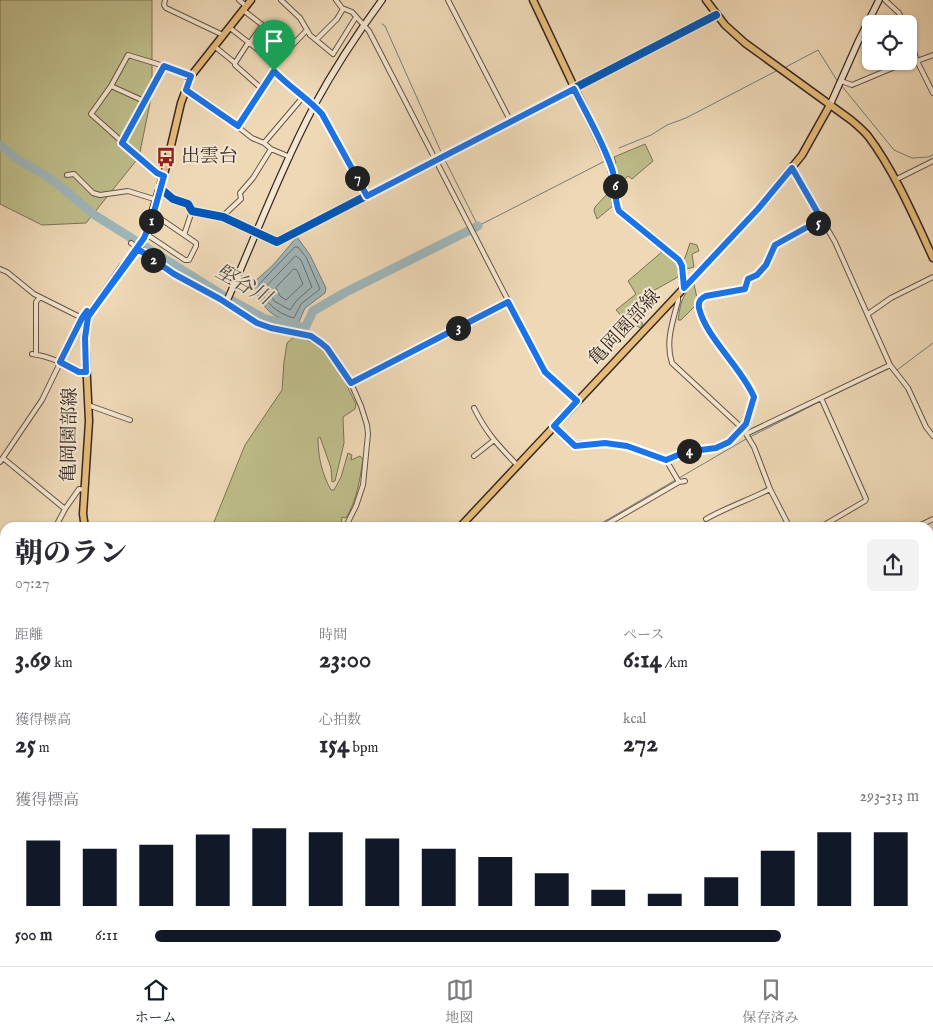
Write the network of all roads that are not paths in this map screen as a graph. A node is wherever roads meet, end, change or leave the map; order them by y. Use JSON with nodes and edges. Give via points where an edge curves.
{"nodes":[{"id":1,"x":166,"y":0,"type":"edge"},
{"id":2,"x":239,"y":0,"type":"edge"},
{"id":3,"x":251,"y":0,"type":"edge"},
{"id":4,"x":281,"y":0,"type":"edge"},
{"id":5,"x":336,"y":0,"type":"edge"},
{"id":6,"x":382,"y":0,"type":"edge"},
{"id":7,"x":448,"y":0,"type":"edge"},
{"id":8,"x":533,"y":0,"type":"edge"},
{"id":9,"x":706,"y":0,"type":"edge"},
{"id":10,"x":879,"y":0,"type":"edge"},
{"id":11,"x":886,"y":0,"type":"edge"},
{"id":12,"x":245,"y":8,"type":"junction"},
{"id":13,"x":343,"y":9,"type":"junction"},
{"id":14,"x":716,"y":15,"type":"junction"},
{"id":15,"x":900,"y":15,"type":"edge"},
{"id":16,"x":356,"y":17,"type":"junction"},
{"id":17,"x":364,"y":25,"type":"junction"},
{"id":18,"x":262,"y":26,"type":"junction"},
{"id":19,"x":230,"y":28,"type":"junction"},
{"id":20,"x":308,"y":30,"type":"junction"},
{"id":21,"x":224,"y":35,"type":"junction"},
{"id":22,"x":317,"y":40,"type":"junction"},
{"id":23,"x":248,"y":44,"type":"junction"},
{"id":24,"x":214,"y":46,"type":"junction"},
{"id":25,"x":291,"y":47,"type":"junction"},
{"id":26,"x":933,"y":56,"type":"edge"},
{"id":27,"x":917,"y":62,"type":"joint"},
{"id":28,"x":235,"y":63,"type":"junction"},
{"id":29,"x":275,"y":63,"type":"junction"},
{"id":30,"x":164,"y":66,"type":"junction"},
{"id":31,"x":888,"y":70,"type":"edge"},
{"id":32,"x":274,"y":71,"type":"junction"},
{"id":33,"x":191,"y":76,"type":"junction"},
{"id":34,"x":840,"y":84,"type":"junction"},
{"id":35,"x":111,"y":86,"type":"junction"},
{"id":36,"x":262,"y":89,"type":"junction"},
{"id":37,"x":574,"y":89,"type":"junction"},
{"id":38,"x":186,"y":90,"type":"junction"},
{"id":39,"x":933,"y":93,"type":"edge"},
{"id":40,"x":303,"y":97,"type":"junction"},
{"id":41,"x":144,"y":101,"type":"junction"},
{"id":42,"x":314,"y":105,"type":"junction"},
{"id":43,"x":830,"y":105,"type":"junction"},
{"id":44,"x":511,"y":122,"type":"junction"},
{"id":45,"x":238,"y":126,"type":"junction"},
{"id":46,"x":122,"y":143,"type":"junction"},
{"id":47,"x":264,"y":143,"type":"junction"},
{"id":48,"x":271,"y":149,"type":"junction"},
{"id":49,"x":290,"y":157,"type":"junction"},
{"id":50,"x":436,"y":160,"type":"junction"},
{"id":51,"x":933,"y":160,"type":"edge"},
{"id":52,"x":792,"y":168,"type":"junction"},
{"id":53,"x":68,"y":175,"type":"dead end"},
{"id":54,"x":164,"y":176,"type":"junction"},
{"id":55,"x":895,"y":180,"type":"junction"},
{"id":56,"x":160,"y":188,"type":"junction"},
{"id":57,"x":367,"y":196,"type":"junction"},
{"id":58,"x":157,"y":200,"type":"junction"},
{"id":59,"x":192,"y":211,"type":"junction"},
{"id":60,"x":153,"y":215,"type":"junction"},
{"id":61,"x":223,"y":217,"type":"junction"},
{"id":62,"x":823,"y":222,"type":"junction"},
{"id":63,"x":257,"y":232,"type":"junction"},
{"id":64,"x":146,"y":234,"type":"junction"},
{"id":65,"x":184,"y":234,"type":"junction"},
{"id":66,"x":130,"y":243,"type":"dead end"},
{"id":67,"x":138,"y":249,"type":"junction"},
{"id":68,"x":933,"y":258,"type":"edge"},
{"id":69,"x":0,"y":269,"type":"edge"},
{"id":70,"x":933,"y":277,"type":"edge"},
{"id":71,"x":684,"y":288,"type":"junction"},
{"id":72,"x":678,"y":294,"type":"junction"},
{"id":73,"x":40,"y":297,"type":"junction"},
{"id":74,"x":508,"y":302,"type":"junction"},
{"id":75,"x":226,"y":303,"type":"junction"},
{"id":76,"x":90,"y":314,"type":"junction"},
{"id":77,"x":868,"y":314,"type":"junction"},
{"id":78,"x":82,"y":318,"type":"junction"},
{"id":79,"x":60,"y":362,"type":"junction"},
{"id":80,"x":890,"y":365,"type":"junction"},
{"id":81,"x":86,"y":372,"type":"junction"},
{"id":82,"x":351,"y":383,"type":"junction"},
{"id":83,"x":821,"y":400,"type":"junction"},
{"id":84,"x":577,"y":401,"type":"junction"},
{"id":85,"x":88,"y":405,"type":"junction"},
{"id":86,"x":474,"y":408,"type":"dead end"},
{"id":87,"x":130,"y":420,"type":"dead end"},
{"id":88,"x":554,"y":426,"type":"junction"},
{"id":89,"x":742,"y":430,"type":"junction"},
{"id":90,"x":746,"y":434,"type":"junction"},
{"id":91,"x":933,"y":436,"type":"edge"},
{"id":92,"x":494,"y":441,"type":"junction"},
{"id":93,"x":474,"y":456,"type":"dead end"},
{"id":94,"x":1,"y":460,"type":"edge"},
{"id":95,"x":666,"y":460,"type":"junction"},
{"id":96,"x":517,"y":465,"type":"junction"},
{"id":97,"x":685,"y":481,"type":"dead end"},
{"id":98,"x":679,"y":482,"type":"junction"},
{"id":99,"x":770,"y":489,"type":"junction"},
{"id":100,"x":84,"y":490,"type":"junction"},
{"id":101,"x":65,"y":509,"type":"junction"},
{"id":102,"x":706,"y":519,"type":"dead end"},
{"id":103,"x":58,"y":522,"type":"edge"},
{"id":104,"x":84,"y":522,"type":"edge"},
{"id":105,"x":348,"y":522,"type":"edge"},
{"id":106,"x":465,"y":522,"type":"edge"},
{"id":107,"x":610,"y":522,"type":"edge"},
{"id":108,"x":787,"y":522,"type":"edge"},
{"id":109,"x":830,"y":522,"type":"edge"}],
"edges":[{"from":1,"to":21,"type":"street","via":[[166,8]]},
{"from":2,"to":12,"type":"street"},
{"from":3,"to":12,"type":"main road","name":"亀岡園部線"},
{"from":4,"to":20,"type":"street"},
{"from":5,"to":13,"type":"street"},
{"from":6,"to":17,"type":"street"},
{"from":7,"to":44,"type":"street"},
{"from":8,"to":37,"type":"main road"},
{"from":9,"to":14,"type":"main road"},
{"from":10,"to":34,"type":"street"},
{"from":11,"to":15,"type":"street"},
{"from":12,"to":18,"type":"street"},
{"from":12,"to":19,"type":"main road","name":"亀岡園部線"},
{"from":13,"to":16,"type":"street"},
{"from":13,"to":22,"type":"street"},
{"from":14,"to":37,"type":"street"},
{"from":14,"to":43,"type":"main road","via":[[745,43]]},
{"from":16,"to":17,"type":"street"},
{"from":16,"to":22,"type":"street","via":[[333,54]]},
{"from":17,"to":42,"type":"street"},
{"from":17,"to":50,"type":"street"},
{"from":18,"to":23,"type":"street"},
{"from":18,"to":25,"type":"street"},
{"from":19,"to":21,"type":"main road","name":"亀岡園部線"},
{"from":19,"to":23,"type":"street"},
{"from":20,"to":22,"type":"street"},
{"from":20,"to":25,"type":"street"},
{"from":21,"to":24,"type":"main road","name":"亀岡園部線"},
{"from":23,"to":28,"type":"street"},
{"from":23,"to":29,"type":"street"},
{"from":24,"to":28,"type":"street"},
{"from":24,"to":33,"type":"main road","name":"亀岡園部線"},
{"from":25,"to":29,"type":"street"},
{"from":26,"to":27,"type":"street"},
{"from":27,"to":39,"type":"street"},
{"from":28,"to":36,"type":"street"},
{"from":29,"to":32,"type":"street"},
{"from":30,"to":33,"type":"street"},
{"from":30,"to":35,"type":"street","via":[[128,54]]},
{"from":30,"to":41,"type":"street"},
{"from":31,"to":34,"type":"street","via":[[852,85]]},
{"from":32,"to":36,"type":"street"},
{"from":32,"to":40,"type":"street"},
{"from":33,"to":38,"type":"main road","name":"亀岡園部線"},
{"from":34,"to":43,"type":"street"},
{"from":35,"to":41,"type":"street"},
{"from":35,"to":46,"type":"street","via":[[91,114]]},
{"from":36,"to":45,"type":"street"},
{"from":37,"to":44,"type":"street"},
{"from":37,"to":71,"type":"main road","via":[[610,163],[619,211],[679,260]]},
{"from":38,"to":45,"type":"street"},
{"from":38,"to":54,"type":"main road","name":"亀岡園部線"},
{"from":40,"to":42,"type":"street"},
{"from":40,"to":47,"type":"street"},
{"from":41,"to":46,"type":"street"},
{"from":42,"to":49,"type":"street"},
{"from":42,"to":57,"type":"street"},
{"from":43,"to":52,"type":"main road","name":"亀岡園部線"},
{"from":43,"to":55,"type":"main road","via":[[867,134]]},
{"from":44,"to":50,"type":"street"},
{"from":45,"to":47,"type":"street"},
{"from":46,"to":54,"type":"street"},
{"from":47,"to":48,"type":"street"},
{"from":48,"to":49,"type":"street"},
{"from":48,"to":61,"type":"street","via":[[240,192],[241,199]]},
{"from":49,"to":63,"type":"street"},
{"from":50,"to":57,"type":"street"},
{"from":50,"to":74,"type":"street"},
{"from":51,"to":55,"type":"street"},
{"from":52,"to":62,"type":"street"},
{"from":52,"to":71,"type":"main road","name":"亀岡園部線"},
{"from":53,"to":58,"type":"street","via":[[74,174],[93,193],[100,195],[128,191]]},
{"from":54,"to":56,"type":"main road","name":"亀岡園部線"},
{"from":55,"to":68,"type":"main road"},
{"from":56,"to":58,"type":"main road","name":"亀岡園部線"},
{"from":56,"to":59,"type":"street","via":[[174,200],[188,204]]},
{"from":57,"to":63,"type":"street","via":[[277,242]]},
{"from":58,"to":60,"type":"main road","name":"亀岡園部線"},
{"from":59,"to":61,"type":"street"},
{"from":59,"to":65,"type":"street"},
{"from":60,"to":64,"type":"main road","name":"亀岡園部線"},
{"from":60,"to":65,"type":"street"},
{"from":61,"to":63,"type":"street"},
{"from":62,"to":77,"type":"street"},
{"from":62,"to":89,"type":"street","via":[[775,245],[766,265],[748,279],[745,289],[701,298],[699,307],[708,328],[754,397]]},
{"from":63,"to":75,"type":"street"},
{"from":64,"to":65,"type":"street","via":[[189,260],[196,243]]},
{"from":64,"to":67,"type":"main road","name":"亀岡園部線"},
{"from":66,"to":67,"type":"street"},
{"from":67,"to":75,"type":"street"},
{"from":67,"to":76,"type":"main road","name":"亀岡園部線"},
{"from":69,"to":73,"type":"street"},
{"from":70,"to":77,"type":"street","via":[[891,298]]},
{"from":71,"to":72,"type":"main road","name":"亀岡園部線"},
{"from":72,"to":84,"type":"main road","name":"亀岡園部線"},
{"from":72,"to":89,"type":"street","via":[[668,341],[672,363]]},
{"from":73,"to":78,"type":"street"},
{"from":73,"to":79,"type":"street","via":[[36,302],[34,354]]},
{"from":74,"to":82,"type":"street"},
{"from":74,"to":84,"type":"street","via":[[545,372]]},
{"from":75,"to":82,"type":"street","via":[[257,323],[311,336],[332,354]]},
{"from":76,"to":78,"type":"street","via":[[87,311]]},
{"from":76,"to":81,"type":"main road","name":"亀岡園部線","via":[[85,338]]},
{"from":77,"to":80,"type":"street"},
{"from":78,"to":79,"type":"street"},
{"from":79,"to":81,"type":"street","via":[[79,372]]},
{"from":79,"to":94,"type":"street","via":[[42,400]]},
{"from":80,"to":83,"type":"street"},
{"from":80,"to":91,"type":"street","via":[[908,388]]},
{"from":81,"to":85,"type":"main road","name":"亀岡園部線"},
{"from":82,"to":105,"type":"street","via":[[368,434],[362,486]]},
{"from":83,"to":90,"type":"street"},
{"from":83,"to":109,"type":"street","via":[[866,499]]},
{"from":84,"to":88,"type":"main road","name":"亀岡園部線"},
{"from":85,"to":87,"type":"street"},
{"from":85,"to":100,"type":"main road","name":"亀岡園部線"},
{"from":86,"to":92,"type":"street"},
{"from":88,"to":95,"type":"street","via":[[575,446],[605,443],[627,446]]},
{"from":88,"to":96,"type":"main road","name":"亀岡園部線"},
{"from":89,"to":90,"type":"street"},
{"from":89,"to":95,"type":"street","via":[[722,446],[685,452]]},
{"from":90,"to":99,"type":"street"},
{"from":92,"to":93,"type":"street"},
{"from":92,"to":96,"type":"street"},
{"from":94,"to":101,"type":"street"},
{"from":95,"to":98,"type":"street"},
{"from":96,"to":106,"type":"main road","name":"亀岡園部線"},
{"from":97,"to":98,"type":"street"},
{"from":98,"to":107,"type":"street"},
{"from":99,"to":102,"type":"street"},
{"from":99,"to":108,"type":"street"},
{"from":100,"to":101,"type":"street","via":[[79,489]]},
{"from":100,"to":104,"type":"main road","name":"亀岡園部線"},
{"from":101,"to":103,"type":"street"}]}
